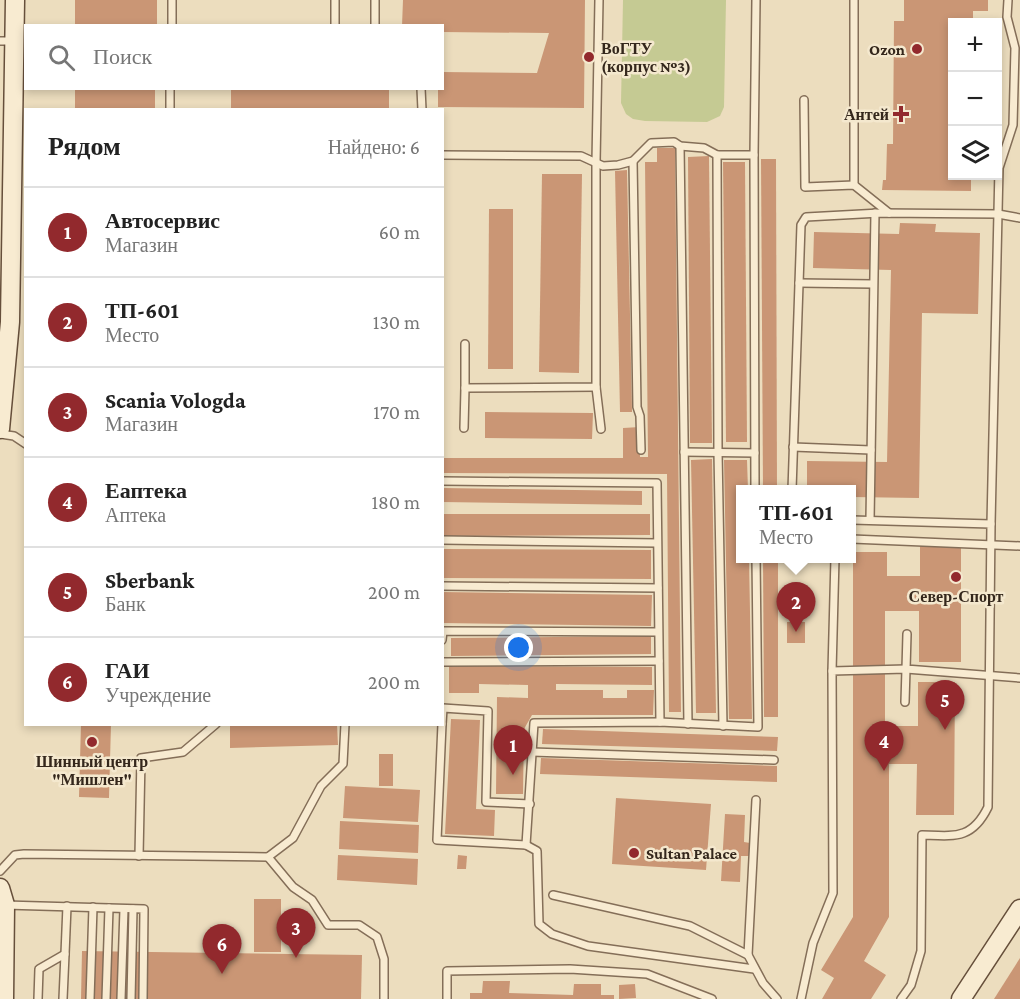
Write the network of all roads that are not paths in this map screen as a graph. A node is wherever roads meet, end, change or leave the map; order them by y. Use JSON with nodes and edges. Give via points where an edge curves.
{"nodes":[{"id":1,"x":15,"y":0,"type":"edge"},
{"id":2,"x":172,"y":0,"type":"edge"},
{"id":3,"x":335,"y":0,"type":"edge"},
{"id":4,"x":375,"y":0,"type":"edge"},
{"id":5,"x":598,"y":0,"type":"edge"},
{"id":6,"x":756,"y":0,"type":"edge"},
{"id":7,"x":854,"y":0,"type":"edge"},
{"id":8,"x":1008,"y":0,"type":"edge"},
{"id":9,"x":172,"y":24,"type":"edge"},
{"id":10,"x":335,"y":24,"type":"edge"},
{"id":11,"x":375,"y":24,"type":"edge"},
{"id":12,"x":7,"y":41,"type":"edge"},
{"id":13,"x":170,"y":90,"type":"edge"},
{"id":14,"x":421,"y":90,"type":"edge"},
{"id":15,"x":804,"y":100,"type":"dead end"},
{"id":16,"x":170,"y":108,"type":"edge"},
{"id":17,"x":422,"y":108,"type":"edge"},
{"id":18,"x":680,"y":146,"type":"junction"},
{"id":19,"x":754,"y":154,"type":"junction"},
{"id":20,"x":444,"y":155,"type":"edge"},
{"id":21,"x":717,"y":155,"type":"junction"},
{"id":22,"x":633,"y":161,"type":"junction"},
{"id":23,"x":596,"y":162,"type":"junction"},
{"id":24,"x":854,"y":185,"type":"junction"},
{"id":25,"x":6,"y":201,"type":"edge"},
{"id":26,"x":875,"y":213,"type":"junction"},
{"id":27,"x":889,"y":213,"type":"junction"},
{"id":28,"x":998,"y":214,"type":"junction"},
{"id":29,"x":1020,"y":218,"type":"edge"},
{"id":30,"x":799,"y":283,"type":"junction"},
{"id":31,"x":873,"y":284,"type":"junction"},
{"id":32,"x":5,"y":297,"type":"edge"},
{"id":33,"x":465,"y":344,"type":"dead end"},
{"id":34,"x":596,"y":387,"type":"junction"},
{"id":35,"x":465,"y":388,"type":"junction"},
{"id":36,"x":464,"y":428,"type":"dead end"},
{"id":37,"x":0,"y":429,"type":"edge"},
{"id":38,"x":601,"y":429,"type":"dead end"},
{"id":39,"x":0,"y":434,"type":"edge"},
{"id":40,"x":24,"y":443,"type":"edge"},
{"id":41,"x":793,"y":447,"type":"junction"},
{"id":42,"x":640,"y":450,"type":"dead end"},
{"id":43,"x":871,"y":450,"type":"junction"},
{"id":44,"x":684,"y":452,"type":"junction"},
{"id":45,"x":718,"y":453,"type":"junction"},
{"id":46,"x":755,"y":453,"type":"junction"},
{"id":47,"x":444,"y":481,"type":"edge"},
{"id":48,"x":755,"y":485,"type":"edge"},
{"id":49,"x":792,"y":485,"type":"edge"},
{"id":50,"x":856,"y":520,"type":"edge"},
{"id":51,"x":870,"y":520,"type":"junction"},
{"id":52,"x":992,"y":524,"type":"junction"},
{"id":53,"x":856,"y":539,"type":"edge"},
{"id":54,"x":444,"y":540,"type":"edge"},
{"id":55,"x":657,"y":543,"type":"junction"},
{"id":56,"x":992,"y":545,"type":"junction"},
{"id":57,"x":1020,"y":546,"type":"edge"},
{"id":58,"x":756,"y":563,"type":"edge"},
{"id":59,"x":835,"y":563,"type":"edge"},
{"id":60,"x":444,"y":586,"type":"edge"},
{"id":61,"x":658,"y":588,"type":"junction"},
{"id":62,"x":444,"y":631,"type":"edge"},
{"id":63,"x":658,"y":632,"type":"junction"},
{"id":64,"x":906,"y":634,"type":"dead end"},
{"id":65,"x":659,"y":661,"type":"junction"},
{"id":66,"x":444,"y":662,"type":"edge"},
{"id":67,"x":906,"y":669,"type":"junction"},
{"id":68,"x":832,"y":671,"type":"junction"},
{"id":69,"x":988,"y":676,"type":"junction"},
{"id":70,"x":1020,"y":678,"type":"edge"},
{"id":71,"x":905,"y":702,"type":"dead end"},
{"id":72,"x":444,"y":708,"type":"edge"},
{"id":73,"x":660,"y":722,"type":"junction"},
{"id":74,"x":688,"y":724,"type":"junction"},
{"id":75,"x":214,"y":726,"type":"edge"},
{"id":76,"x":345,"y":726,"type":"edge"},
{"id":77,"x":442,"y":726,"type":"edge"},
{"id":78,"x":723,"y":726,"type":"junction"},
{"id":79,"x":532,"y":752,"type":"junction"},
{"id":80,"x":774,"y":760,"type":"dead end"},
{"id":81,"x":756,"y":800,"type":"dead end"},
{"id":82,"x":530,"y":804,"type":"junction"},
{"id":83,"x":526,"y":845,"type":"junction"},
{"id":84,"x":139,"y":856,"type":"junction"},
{"id":85,"x":268,"y":857,"type":"junction"},
{"id":86,"x":0,"y":870,"type":"edge"},
{"id":87,"x":0,"y":888,"type":"edge"},
{"id":88,"x":554,"y":895,"type":"dead end"},
{"id":89,"x":5,"y":905,"type":"junction"},
{"id":90,"x":68,"y":906,"type":"junction"},
{"id":91,"x":93,"y":907,"type":"junction"},
{"id":92,"x":109,"y":908,"type":"junction"},
{"id":93,"x":124,"y":909,"type":"junction"},
{"id":94,"x":133,"y":909,"type":"junction"},
{"id":95,"x":1020,"y":909,"type":"edge"},
{"id":96,"x":1014,"y":924,"type":"edge"},
{"id":97,"x":65,"y":954,"type":"junction"},
{"id":98,"x":748,"y":955,"type":"junction"},
{"id":99,"x":754,"y":969,"type":"junction"},
{"id":100,"x":2,"y":979,"type":"edge"},
{"id":101,"x":4,"y":999,"type":"edge"},
{"id":102,"x":38,"y":999,"type":"edge"},
{"id":103,"x":63,"y":999,"type":"edge"},
{"id":104,"x":90,"y":999,"type":"edge"},
{"id":105,"x":106,"y":999,"type":"edge"},
{"id":106,"x":120,"y":999,"type":"edge"},
{"id":107,"x":131,"y":999,"type":"edge"},
{"id":108,"x":143,"y":999,"type":"edge"},
{"id":109,"x":384,"y":999,"type":"edge"},
{"id":110,"x":447,"y":999,"type":"edge"},
{"id":111,"x":712,"y":999,"type":"edge"},
{"id":112,"x":777,"y":999,"type":"edge"},
{"id":113,"x":801,"y":999,"type":"edge"},
{"id":114,"x":902,"y":999,"type":"edge"},
{"id":115,"x":961,"y":999,"type":"edge"}],
"edges":[{"from":1,"to":12,"type":"street"},
{"from":2,"to":9,"type":"lane"},
{"from":3,"to":10,"type":"lane"},
{"from":4,"to":11,"type":"lane"},
{"from":5,"to":23,"type":"lane"},
{"from":6,"to":19,"type":"lane"},
{"from":7,"to":24,"type":"lane"},
{"from":8,"to":28,"type":"lane","via":[[1007,17],[1015,48],[1012,125],[999,168]]},
{"from":12,"to":25,"type":"street"},
{"from":13,"to":16,"type":"lane"},
{"from":14,"to":17,"type":"lane"},
{"from":15,"to":24,"type":"lane","via":[[805,187]]},
{"from":18,"to":21,"type":"lane","via":[[704,148]]},
{"from":18,"to":22,"type":"lane","via":[[674,142],[651,143]]},
{"from":18,"to":44,"type":"lane"},
{"from":19,"to":21,"type":"lane"},
{"from":19,"to":46,"type":"lane"},
{"from":20,"to":23,"type":"lane","via":[[581,156]]},
{"from":21,"to":45,"type":"lane"},
{"from":22,"to":23,"type":"lane","via":[[603,166]]},
{"from":22,"to":42,"type":"lane"},
{"from":23,"to":34,"type":"lane"},
{"from":24,"to":27,"type":"lane"},
{"from":25,"to":32,"type":"street"},
{"from":26,"to":27,"type":"lane"},
{"from":26,"to":30,"type":"lane","via":[[806,217],[801,225]]},
{"from":26,"to":31,"type":"lane"},
{"from":27,"to":28,"type":"lane"},
{"from":28,"to":29,"type":"lane"},
{"from":28,"to":52,"type":"lane"},
{"from":30,"to":31,"type":"lane"},
{"from":30,"to":41,"type":"lane"},
{"from":31,"to":43,"type":"lane"},
{"from":32,"to":37,"type":"street"},
{"from":33,"to":35,"type":"lane"},
{"from":34,"to":35,"type":"lane"},
{"from":34,"to":38,"type":"lane"},
{"from":35,"to":36,"type":"lane"},
{"from":39,"to":40,"type":"lane"},
{"from":41,"to":43,"type":"lane"},
{"from":41,"to":49,"type":"lane"},
{"from":43,"to":51,"type":"lane"},
{"from":44,"to":45,"type":"lane"},
{"from":44,"to":74,"type":"lane"},
{"from":45,"to":46,"type":"lane"},
{"from":45,"to":78,"type":"lane"},
{"from":46,"to":48,"type":"lane"},
{"from":47,"to":55,"type":"lane","via":[[657,483]]},
{"from":50,"to":51,"type":"lane"},
{"from":51,"to":52,"type":"lane"},
{"from":52,"to":56,"type":"lane"},
{"from":53,"to":56,"type":"lane"},
{"from":54,"to":55,"type":"lane"},
{"from":55,"to":61,"type":"lane"},
{"from":56,"to":57,"type":"lane"},
{"from":56,"to":69,"type":"lane"},
{"from":58,"to":78,"type":"lane","via":[[758,727]]},
{"from":59,"to":68,"type":"lane"},
{"from":60,"to":61,"type":"lane"},
{"from":61,"to":63,"type":"lane"},
{"from":62,"to":63,"type":"lane"},
{"from":63,"to":65,"type":"lane"},
{"from":64,"to":67,"type":"lane"},
{"from":65,"to":66,"type":"lane"},
{"from":65,"to":73,"type":"lane"},
{"from":67,"to":68,"type":"lane"},
{"from":67,"to":69,"type":"lane"},
{"from":67,"to":71,"type":"lane"},
{"from":68,"to":113,"type":"lane","via":[[833,893],[813,943]]},
{"from":69,"to":70,"type":"lane"},
{"from":69,"to":114,"type":"lane","via":[[988,807],[977,825],[959,836],[922,835],[921,951]]},
{"from":72,"to":82,"type":"lane","via":[[488,711],[486,802]]},
{"from":73,"to":74,"type":"lane"},
{"from":73,"to":79,"type":"lane","via":[[534,723]]},
{"from":74,"to":78,"type":"lane"},
{"from":75,"to":84,"type":"lane","via":[[183,752],[141,758]]},
{"from":76,"to":85,"type":"lane","via":[[343,764],[321,786],[293,838]]},
{"from":77,"to":83,"type":"lane","via":[[437,840]]},
{"from":79,"to":80,"type":"lane"},
{"from":79,"to":82,"type":"lane"},
{"from":81,"to":98,"type":"lane"},
{"from":82,"to":83,"type":"lane"},
{"from":83,"to":99,"type":"lane","via":[[537,851],[539,924],[552,934],[588,946]]},
{"from":84,"to":85,"type":"lane"},
{"from":84,"to":86,"type":"lane","via":[[24,854],[15,855]]},
{"from":85,"to":109,"type":"lane","via":[[293,887],[312,900],[328,925],[359,925],[377,937],[384,959]]},
{"from":87,"to":89,"type":"street"},
{"from":88,"to":98,"type":"lane","via":[[690,926]]},
{"from":89,"to":90,"type":"lane"},
{"from":89,"to":100,"type":"street"},
{"from":90,"to":91,"type":"lane"},
{"from":90,"to":97,"type":"lane"},
{"from":91,"to":92,"type":"lane"},
{"from":91,"to":104,"type":"lane"},
{"from":92,"to":93,"type":"lane"},
{"from":92,"to":105,"type":"lane"},
{"from":93,"to":94,"type":"lane"},
{"from":93,"to":106,"type":"lane"},
{"from":94,"to":107,"type":"lane"},
{"from":94,"to":108,"type":"lane","via":[[144,909]]},
{"from":95,"to":96,"type":"street"},
{"from":96,"to":115,"type":"street"},
{"from":97,"to":102,"type":"lane","via":[[39,969]]},
{"from":97,"to":103,"type":"lane"},
{"from":98,"to":99,"type":"lane"},
{"from":99,"to":112,"type":"lane"},
{"from":100,"to":101,"type":"street"},
{"from":110,"to":111,"type":"lane","via":[[447,971],[570,969],[647,974]]}]}
